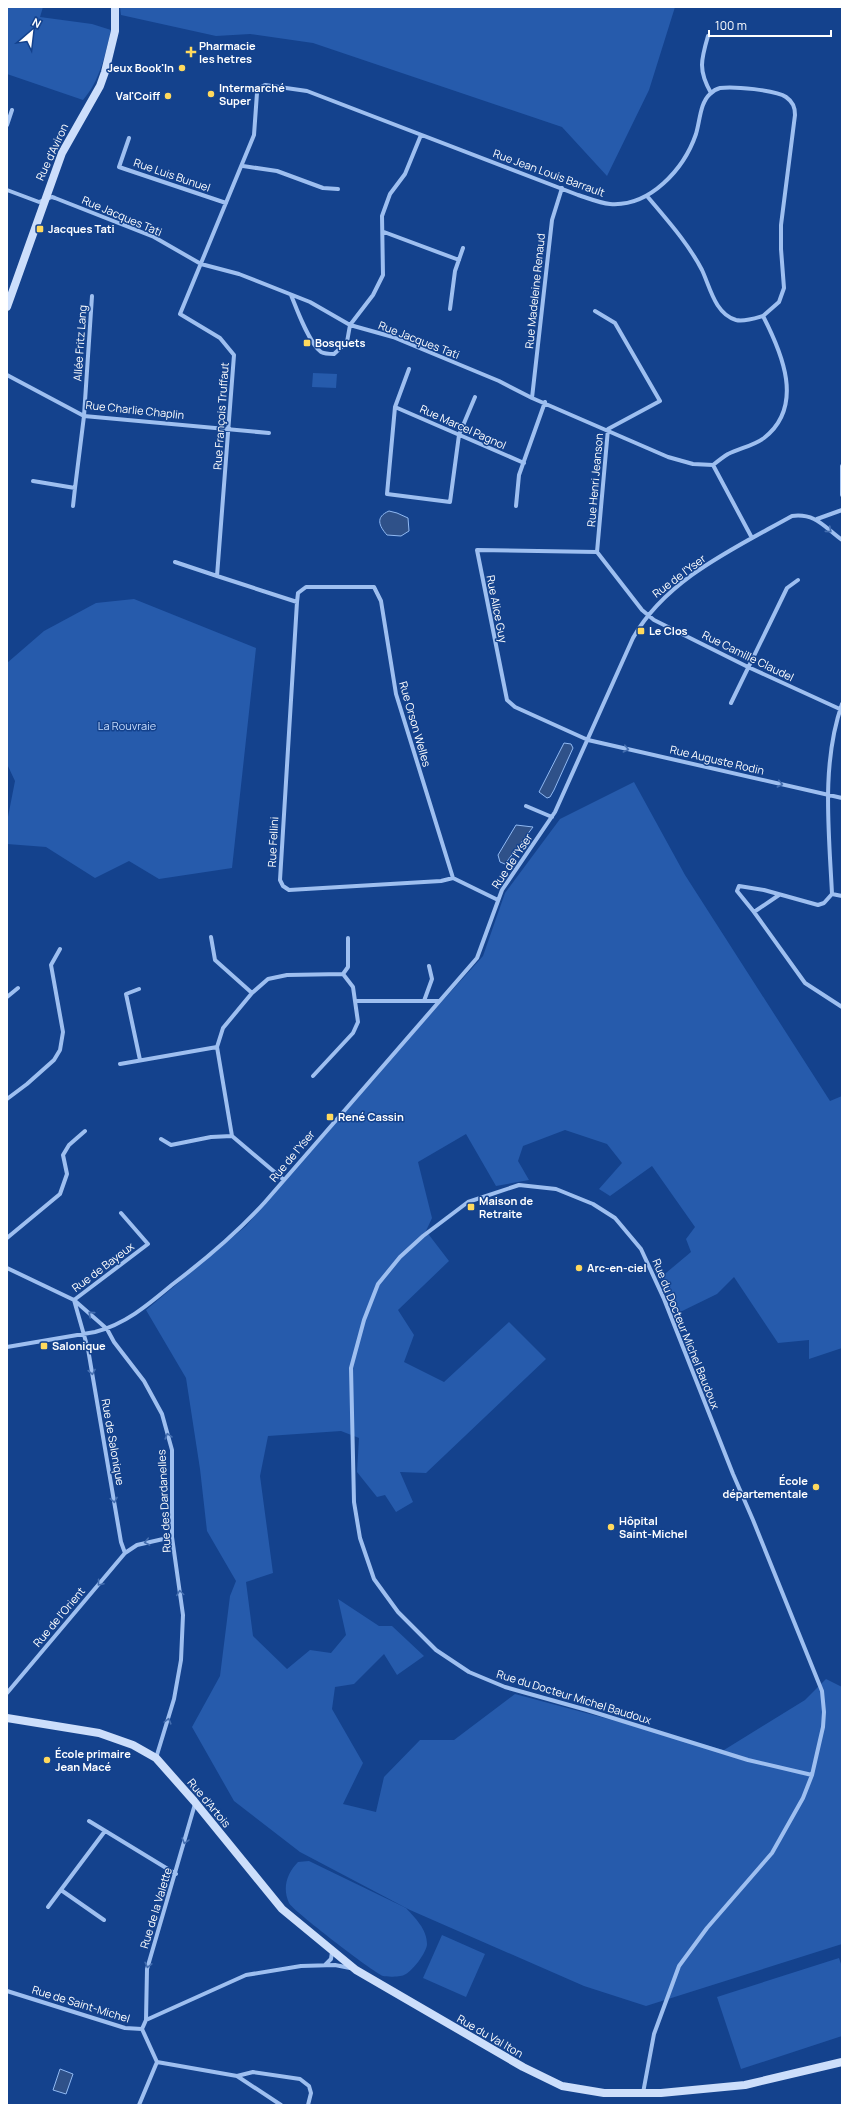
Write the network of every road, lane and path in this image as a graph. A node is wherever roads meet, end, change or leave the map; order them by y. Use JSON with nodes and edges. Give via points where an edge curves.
{"nodes":[{"id":1,"x":115,"y":7,"type":"edge"},
{"id":2,"x":708,"y":36,"type":"dead end"},
{"id":3,"x":711,"y":93,"type":"junction"},
{"id":4,"x":12,"y":110,"type":"dead end"},
{"id":5,"x":7,"y":124,"type":"edge"},
{"id":6,"x":421,"y":135,"type":"junction"},
{"id":7,"x":129,"y":138,"type":"dead end"},
{"id":8,"x":243,"y":166,"type":"junction"},
{"id":9,"x":562,"y":188,"type":"junction"},
{"id":10,"x":338,"y":189,"type":"dead end"},
{"id":11,"x":7,"y":190,"type":"edge"},
{"id":12,"x":647,"y":196,"type":"junction"},
{"id":13,"x":44,"y":200,"type":"junction"},
{"id":14,"x":226,"y":203,"type":"junction"},
{"id":15,"x":384,"y":232,"type":"junction"},
{"id":16,"x":463,"y":248,"type":"dead end"},
{"id":17,"x":459,"y":260,"type":"junction"},
{"id":18,"x":201,"y":264,"type":"junction"},
{"id":19,"x":291,"y":295,"type":"junction"},
{"id":20,"x":92,"y":296,"type":"dead end"},
{"id":21,"x":7,"y":307,"type":"edge"},
{"id":22,"x":450,"y":309,"type":"dead end"},
{"id":23,"x":595,"y":311,"type":"dead end"},
{"id":24,"x":763,"y":316,"type":"junction"},
{"id":25,"x":350,"y":326,"type":"junction"},
{"id":26,"x":409,"y":369,"type":"dead end"},
{"id":27,"x":7,"y":375,"type":"edge"},
{"id":28,"x":475,"y":397,"type":"dead end"},
{"id":29,"x":532,"y":398,"type":"junction"},
{"id":30,"x":545,"y":402,"type":"junction"},
{"id":31,"x":395,"y":407,"type":"junction"},
{"id":32,"x":84,"y":416,"type":"junction"},
{"id":33,"x":230,"y":429,"type":"junction"},
{"id":34,"x":608,"y":430,"type":"junction"},
{"id":35,"x":269,"y":433,"type":"dead end"},
{"id":36,"x":459,"y":435,"type":"junction"},
{"id":37,"x":524,"y":463,"type":"junction"},
{"id":38,"x":713,"y":465,"type":"junction"},
{"id":39,"x":842,"y":466,"type":"edge"},
{"id":40,"x":33,"y":481,"type":"dead end"},
{"id":41,"x":75,"y":488,"type":"junction"},
{"id":42,"x":842,"y":495,"type":"edge"},
{"id":43,"x":74,"y":506,"type":"dead end"},
{"id":44,"x":516,"y":506,"type":"dead end"},
{"id":45,"x":842,"y":510,"type":"edge"},
{"id":46,"x":817,"y":519,"type":"junction"},
{"id":47,"x":752,"y":538,"type":"junction"},
{"id":48,"x":842,"y":540,"type":"edge"},
{"id":49,"x":597,"y":552,"type":"junction"},
{"id":50,"x":175,"y":562,"type":"dead end"},
{"id":51,"x":218,"y":576,"type":"junction"},
{"id":52,"x":798,"y":580,"type":"dead end"},
{"id":53,"x":297,"y":602,"type":"junction"},
{"id":54,"x":648,"y":615,"type":"junction"},
{"id":55,"x":748,"y":667,"type":"junction"},
{"id":56,"x":731,"y":704,"type":"dead end"},
{"id":57,"x":842,"y":704,"type":"edge"},
{"id":58,"x":841,"y":710,"type":"edge"},
{"id":59,"x":588,"y":740,"type":"junction"},
{"id":60,"x":828,"y":795,"type":"junction"},
{"id":61,"x":842,"y":798,"type":"edge"},
{"id":62,"x":526,"y":806,"type":"dead end"},
{"id":63,"x":552,"y":817,"type":"junction"},
{"id":64,"x":453,"y":878,"type":"junction"},
{"id":65,"x":832,"y":894,"type":"junction"},
{"id":66,"x":779,"y":895,"type":"junction"},
{"id":67,"x":842,"y":896,"type":"edge"},
{"id":68,"x":498,"y":900,"type":"junction"},
{"id":69,"x":754,"y":912,"type":"junction"},
{"id":70,"x":211,"y":937,"type":"dead end"},
{"id":71,"x":348,"y":938,"type":"dead end"},
{"id":72,"x":60,"y":949,"type":"dead end"},
{"id":73,"x":429,"y":966,"type":"dead end"},
{"id":74,"x":343,"y":974,"type":"junction"},
{"id":75,"x":18,"y":988,"type":"dead end"},
{"id":76,"x":139,"y":989,"type":"dead end"},
{"id":77,"x":252,"y":993,"type":"junction"},
{"id":78,"x":7,"y":997,"type":"edge"},
{"id":79,"x":355,"y":1001,"type":"junction"},
{"id":80,"x":424,"y":1001,"type":"junction"},
{"id":81,"x":439,"y":1001,"type":"junction"},
{"id":82,"x":842,"y":1007,"type":"edge"},
{"id":83,"x":217,"y":1047,"type":"junction"},
{"id":84,"x":140,"y":1060,"type":"junction"},
{"id":85,"x":120,"y":1064,"type":"dead end"},
{"id":86,"x":313,"y":1076,"type":"dead end"},
{"id":87,"x":7,"y":1099,"type":"edge"},
{"id":88,"x":85,"y":1131,"type":"dead end"},
{"id":89,"x":232,"y":1136,"type":"junction"},
{"id":90,"x":161,"y":1139,"type":"dead end"},
{"id":91,"x":284,"y":1180,"type":"junction"},
{"id":92,"x":121,"y":1213,"type":"dead end"},
{"id":93,"x":7,"y":1238,"type":"edge"},
{"id":94,"x":7,"y":1268,"type":"edge"},
{"id":95,"x":74,"y":1300,"type":"junction"},
{"id":96,"x":107,"y":1329,"type":"junction"},
{"id":97,"x":84,"y":1334,"type":"junction"},
{"id":98,"x":7,"y":1347,"type":"edge"},
{"id":99,"x":172,"y":1537,"type":"junction"},
{"id":100,"x":125,"y":1553,"type":"junction"},
{"id":101,"x":7,"y":1693,"type":"edge"},
{"id":102,"x":7,"y":1718,"type":"edge"},
{"id":103,"x":156,"y":1758,"type":"junction"},
{"id":104,"x":812,"y":1776,"type":"junction"},
{"id":105,"x":195,"y":1803,"type":"junction"},
{"id":106,"x":89,"y":1820,"type":"dead end"},
{"id":107,"x":104,"y":1831,"type":"junction"},
{"id":108,"x":176,"y":1874,"type":"junction"},
{"id":109,"x":61,"y":1890,"type":"junction"},
{"id":110,"x":48,"y":1907,"type":"dead end"},
{"id":111,"x":104,"y":1920,"type":"dead end"},
{"id":112,"x":331,"y":1949,"type":"junction"},
{"id":113,"x":325,"y":1965,"type":"junction"},
{"id":114,"x":356,"y":1970,"type":"junction"},
{"id":115,"x":7,"y":1991,"type":"edge"},
{"id":116,"x":146,"y":2020,"type":"junction"},
{"id":117,"x":142,"y":2029,"type":"junction"},
{"id":118,"x":157,"y":2062,"type":"junction"},
{"id":119,"x":842,"y":2062,"type":"edge"},
{"id":120,"x":831,"y":2066,"type":"junction"},
{"id":121,"x":842,"y":2066,"type":"edge"},
{"id":122,"x":237,"y":2076,"type":"junction"},
{"id":123,"x":642,"y":2094,"type":"junction"},
{"id":124,"x":139,"y":2105,"type":"edge"},
{"id":125,"x":281,"y":2105,"type":"edge"},
{"id":126,"x":308,"y":2105,"type":"edge"}],
"edges":[{"from":1,"to":13,"type":"street","name":"Rue d'Aviron","via":[[113,43],[102,79],[62,153]]},
{"from":2,"to":3,"type":"street","via":[[702,58],[703,78]]},
{"from":3,"to":12,"type":"street","name":"Rue Jean Louis Barrault","via":[[703,105],[696,133],[686,157],[669,178]]},
{"from":3,"to":24,"type":"street","via":[[718,88],[726,87],[770,92],[786,97],[795,107],[781,225],[784,288],[779,302]]},
{"from":4,"to":5,"type":"street"},
{"from":6,"to":8,"type":"street","name":"Rue Jean Louis Barrault","via":[[307,91],[265,86],[259,88],[257,94],[254,136]]},
{"from":6,"to":9,"type":"street","name":"Rue Jean Louis Barrault"},
{"from":6,"to":15,"type":"street","via":[[404,174],[390,194],[382,216]]},
{"from":7,"to":14,"type":"street","name":"Rue Luis Bunuel","via":[[119,167]]},
{"from":8,"to":10,"type":"street","via":[[278,171],[323,188]]},
{"from":8,"to":14,"type":"street","name":"Rue Jean Louis Barrault"},
{"from":9,"to":12,"type":"street","name":"Rue Jean Louis Barrault","via":[[608,204],[629,202]]},
{"from":9,"to":29,"type":"street","name":"Rue Madeleine Renaud","via":[[552,220]]},
{"from":11,"to":13,"type":"street","name":"Rue Jacques Tati","via":[[39,202]]},
{"from":12,"to":24,"type":"street","via":[[686,244],[702,271],[715,301],[725,313],[736,320]]},
{"from":13,"to":18,"type":"street","name":"Rue Jacques Tati","via":[[55,198],[154,237]]},
{"from":13,"to":21,"type":"street","name":"Rue d'Aviron"},
{"from":14,"to":18,"type":"street","name":"Rue Jean Louis Barrault"},
{"from":15,"to":17,"type":"street"},
{"from":15,"to":25,"type":"street","via":[[383,275],[373,295]]},
{"from":16,"to":17,"type":"street"},
{"from":17,"to":22,"type":"street"},
{"from":18,"to":19,"type":"street","name":"Rue Jacques Tati","via":[[239,274]]},
{"from":18,"to":33,"type":"street","name":"Rue François Truffaut","via":[[180,314],[220,338],[234,355]]},
{"from":19,"to":25,"type":"street","name":"Rue Jacques Tati","via":[[310,302]]},
{"from":19,"to":25,"type":"street","via":[[309,334],[323,353],[334,354],[347,342]]},
{"from":20,"to":32,"type":"street","name":"Allée Fritz Lang"},
{"from":23,"to":34,"type":"street","name":"Rue Henri Jeanson","via":[[615,323],[660,401]]},
{"from":24,"to":38,"type":"street","via":[[776,341],[785,370],[785,408],[764,438],[728,454]]},
{"from":25,"to":29,"type":"street","name":"Rue Jacques Tati","via":[[393,337],[499,381]]},
{"from":26,"to":31,"type":"street"},
{"from":27,"to":32,"type":"street","name":"Rue Charlie Chaplin"},
{"from":28,"to":36,"type":"street"},
{"from":29,"to":30,"type":"street","name":"Rue Jacques Tati"},
{"from":30,"to":34,"type":"street","name":"Rue Jacques Tati"},
{"from":30,"to":37,"type":"street"},
{"from":31,"to":36,"type":"street","name":"Rue Marcel Pagnol"},
{"from":31,"to":36,"type":"street","via":[[387,494],[450,502]]},
{"from":32,"to":33,"type":"street","name":"Rue Charlie Chaplin"},
{"from":32,"to":41,"type":"street","name":"Allée Fritz Lang"},
{"from":33,"to":35,"type":"street","name":"Rue Charlie Chaplin"},
{"from":33,"to":51,"type":"street","name":"Rue François Truffaut"},
{"from":34,"to":38,"type":"street","name":"Rue Jacques Tati","via":[[668,457],[693,464]]},
{"from":34,"to":49,"type":"street","name":"Rue Henri Jeanson"},
{"from":36,"to":37,"type":"street","name":"Rue Marcel Pagnol"},
{"from":37,"to":44,"type":"street","via":[[519,475]]},
{"from":38,"to":47,"type":"street"},
{"from":39,"to":42,"type":"street"},
{"from":40,"to":41,"type":"street"},
{"from":41,"to":43,"type":"street","name":"Allée Fritz Lang"},
{"from":45,"to":46,"type":"street"},
{"from":46,"to":47,"type":"street","name":"Rue de l'Yser","via":[[802,515],[792,516]]},
{"from":46,"to":48,"type":"street","name":"Rue de l'Yser","one_way":true},
{"from":47,"to":54,"type":"street","name":"Rue de l'Yser","via":[[683,583],[662,599]]},
{"from":49,"to":54,"type":"street"},
{"from":49,"to":59,"type":"street","name":"Rue Alice Guy","via":[[477,550],[507,700],[515,707]]},
{"from":50,"to":51,"type":"street"},
{"from":51,"to":53,"type":"street"},
{"from":52,"to":55,"type":"street","via":[[787,588]]},
{"from":53,"to":64,"type":"street","name":"Rue Orson Welles","via":[[298,593],[306,587],[374,587],[381,601],[396,694]]},
{"from":53,"to":64,"type":"street","name":"Rue Fellini","via":[[280,880],[283,886],[289,890],[441,881]]},
{"from":54,"to":55,"type":"street","name":"Rue Camille Claudel"},
{"from":54,"to":59,"type":"street","name":"Rue de l'Yser","via":[[633,638]]},
{"from":55,"to":56,"type":"street"},
{"from":55,"to":58,"type":"street","name":"Rue Camille Claudel"},
{"from":57,"to":58,"type":"street"},
{"from":58,"to":60,"type":"street","via":[[834,734]]},
{"from":59,"to":60,"type":"street","name":"Rue Auguste Rodin","one_way":true},
{"from":59,"to":63,"type":"street","name":"Rue de l'Yser"},
{"from":60,"to":61,"type":"street","name":"Rue Auguste Rodin"},
{"from":60,"to":65,"type":"street"},
{"from":62,"to":63,"type":"street"},
{"from":63,"to":68,"type":"street","name":"Rue de l'Yser","via":[[509,878]]},
{"from":64,"to":68,"type":"street"},
{"from":65,"to":66,"type":"street","via":[[824,903],[818,905]]},
{"from":65,"to":67,"type":"street"},
{"from":66,"to":69,"type":"street"},
{"from":66,"to":69,"type":"street","via":[[739,886],[736,891]]},
{"from":68,"to":81,"type":"street","name":"Rue de l'Yser","via":[[477,958]]},
{"from":69,"to":82,"type":"street","via":[[805,983]]},
{"from":70,"to":77,"type":"street","via":[[215,960]]},
{"from":71,"to":74,"type":"street","via":[[348,967]]},
{"from":72,"to":87,"type":"street","via":[[51,966],[62,1032],[60,1050],[54,1060]]},
{"from":73,"to":80,"type":"street","via":[[432,979]]},
{"from":74,"to":77,"type":"street","via":[[286,975],[268,979]]},
{"from":74,"to":79,"type":"street","via":[[354,987]]},
{"from":75,"to":78,"type":"street"},
{"from":76,"to":84,"type":"street","via":[[126,994]]},
{"from":77,"to":83,"type":"street","via":[[223,1028]]},
{"from":79,"to":80,"type":"street"},
{"from":79,"to":86,"type":"street","via":[[358,1022],[353,1033]]},
{"from":80,"to":81,"type":"street"},
{"from":81,"to":91,"type":"street","name":"Rue de l'Yser"},
{"from":83,"to":84,"type":"street"},
{"from":83,"to":89,"type":"street"},
{"from":84,"to":85,"type":"street"},
{"from":88,"to":93,"type":"street","via":[[69,1145],[64,1155],[67,1174],[60,1194]]},
{"from":89,"to":90,"type":"street","via":[[211,1137],[171,1145]]},
{"from":89,"to":91,"type":"street"},
{"from":91,"to":96,"type":"street","name":"Rue de l'Yser","via":[[242,1227],[217,1249],[142,1309]]},
{"from":92,"to":95,"type":"street","name":"Rue de Bayeux","via":[[148,1244]]},
{"from":94,"to":95,"type":"street","name":"Rue des Dardanelles"},
{"from":96,"to":95,"type":"street","name":"Rue des Dardanelles","one_way":true},
{"from":95,"to":97,"type":"street","name":"Rue de Salonique"},
{"from":96,"to":97,"type":"street","name":"Rue de l'Yser"},
{"from":99,"to":96,"type":"street","name":"Rue des Dardanelles","one_way":true,"via":[[172,1450],[162,1414],[144,1381]]},
{"from":97,"to":98,"type":"street","name":"Rue de l'Yser"},
{"from":97,"to":100,"type":"street","name":"Rue de Salonique","one_way":true},
{"from":99,"to":100,"type":"street","one_way":true,"via":[[137,1545]]},
{"from":103,"to":99,"type":"street","name":"Rue des Dardanelles","one_way":true,"via":[[174,1699],[181,1660],[183,1615]]},
{"from":100,"to":101,"type":"street","name":"Rue de l'Orient","one_way":true},
{"from":102,"to":103,"type":"street","name":"Rue d'Artois","via":[[99,1733],[133,1745]]},
{"from":103,"to":105,"type":"street","name":"Rue d'Artois"},
{"from":104,"to":104,"type":"street","name":"Rue du Docteur Michel Baudoux","via":[[823,1727],[822,1690],[664,1299],[641,1249],[615,1218],[593,1204],[556,1189],[519,1185],[468,1202],[423,1236],[400,1257],[378,1284],[364,1320],[351,1368],[354,1502],[360,1538],[374,1579],[413,1629],[436,1650],[469,1672],[505,1687],[748,1760]]},
{"from":104,"to":123,"type":"street","name":"Rue du Docteur Michel Baudoux","via":[[803,1798],[772,1853],[707,1928],[679,1966],[654,2034]]},
{"from":105,"to":108,"type":"street","name":"Rue de la Valette","one_way":true},
{"from":105,"to":112,"type":"street","name":"Rue d'Artois","via":[[282,1909]]},
{"from":106,"to":107,"type":"street"},
{"from":107,"to":108,"type":"street"},
{"from":107,"to":109,"type":"street"},
{"from":108,"to":116,"type":"street","name":"Rue de la Valette","one_way":true,"via":[[147,1969]]},
{"from":109,"to":110,"type":"street"},
{"from":109,"to":111,"type":"street"},
{"from":112,"to":113,"type":"street","via":[[331,1959]]},
{"from":112,"to":114,"type":"street","name":"Rue d'Artois"},
{"from":113,"to":114,"type":"street","name":"Rue du Val Iton"},
{"from":113,"to":116,"type":"street","name":"Rue du Val Iton","via":[[246,1975]]},
{"from":114,"to":123,"type":"street","name":"Rue du Val Iton","via":[[523,2067],[562,2086],[604,2094]]},
{"from":115,"to":117,"type":"street","name":"Rue de Saint-Michel","via":[[125,2028]]},
{"from":116,"to":117,"type":"street","name":"Rue de Saint-Michel"},
{"from":117,"to":118,"type":"street"},
{"from":118,"to":122,"type":"street"},
{"from":118,"to":124,"type":"street"},
{"from":119,"to":120,"type":"street","name":"Rue du Val Iton"},
{"from":120,"to":121,"type":"street"},
{"from":120,"to":123,"type":"street","name":"Rue du Val Iton","via":[[745,2085]]},
{"from":122,"to":125,"type":"street"},
{"from":122,"to":126,"type":"street","via":[[253,2072],[300,2079],[309,2086],[311,2093]]}]}
